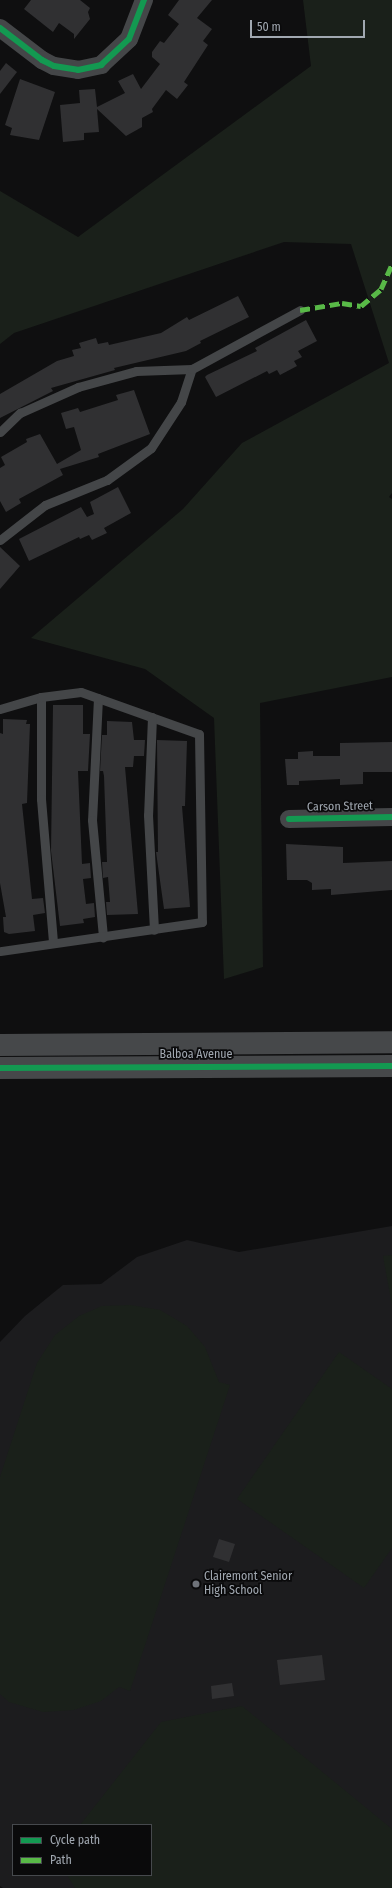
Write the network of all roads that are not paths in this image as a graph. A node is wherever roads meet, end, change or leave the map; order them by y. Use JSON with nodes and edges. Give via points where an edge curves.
{"nodes":[{"id":1,"x":144,"y":0,"type":"edge"},
{"id":2,"x":0,"y":28,"type":"edge"},
{"id":3,"x":300,"y":310,"type":"dead end"},
{"id":4,"x":192,"y":369,"type":"junction"},
{"id":5,"x":0,"y":432,"type":"edge"},
{"id":6,"x":0,"y":540,"type":"edge"},
{"id":7,"x":41,"y":697,"type":"junction"},
{"id":8,"x":98,"y":698,"type":"junction"},
{"id":9,"x":0,"y":709,"type":"edge"},
{"id":10,"x":152,"y":717,"type":"junction"},
{"id":11,"x":392,"y":817,"type":"edge"},
{"id":12,"x":289,"y":819,"type":"dead end"},
{"id":13,"x":154,"y":930,"type":"junction"},
{"id":14,"x":102,"y":937,"type":"junction"},
{"id":15,"x":53,"y":942,"type":"junction"},
{"id":16,"x":0,"y":951,"type":"edge"},
{"id":17,"x":392,"y":1042,"type":"edge"},
{"id":18,"x":0,"y":1044,"type":"edge"},
{"id":19,"x":392,"y":1066,"type":"edge"},
{"id":20,"x":0,"y":1068,"type":"edge"}],
"edges":[{"from":1,"to":2,"type":"street","via":[[129,39],[101,65],[78,70],[54,66],[42,60]]},
{"from":3,"to":4,"type":"lane"},
{"from":4,"to":5,"type":"lane","via":[[136,371],[78,387],[20,413]]},
{"from":4,"to":6,"type":"lane","via":[[181,402],[151,448],[107,480],[45,505]]},
{"from":7,"to":8,"type":"lane","via":[[81,692]]},
{"from":7,"to":9,"type":"lane"},
{"from":7,"to":15,"type":"lane","via":[[41,799]]},
{"from":8,"to":10,"type":"lane"},
{"from":8,"to":14,"type":"lane","via":[[92,820]]},
{"from":10,"to":13,"type":"lane","via":[[148,815]]},
{"from":10,"to":13,"type":"lane","via":[[199,734],[202,922]]},
{"from":11,"to":12,"type":"street","name":"Carson Street"},
{"from":13,"to":14,"type":"lane"},
{"from":14,"to":15,"type":"lane"},
{"from":15,"to":16,"type":"lane"},
{"from":17,"to":18,"type":"main road","name":"Balboa Avenue"},
{"from":19,"to":20,"type":"main road","name":"Balboa Avenue"}]}
